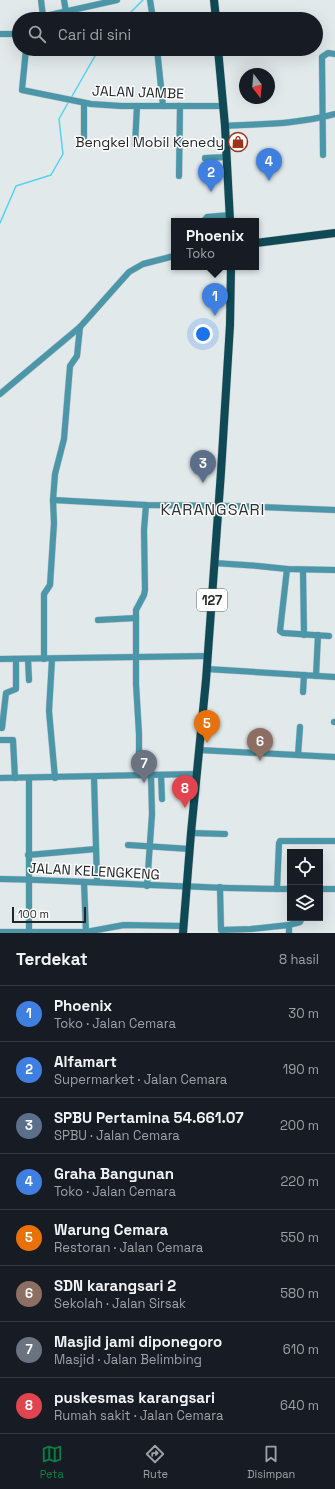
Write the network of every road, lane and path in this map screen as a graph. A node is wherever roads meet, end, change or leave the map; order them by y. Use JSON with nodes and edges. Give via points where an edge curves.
{"nodes":[{"id":1,"x":41,"y":0,"type":"edge"},
{"id":2,"x":64,"y":0,"type":"edge"},
{"id":3,"x":113,"y":0,"type":"edge"},
{"id":4,"x":150,"y":0,"type":"edge"},
{"id":5,"x":214,"y":0,"type":"edge"},
{"id":6,"x":100,"y":2,"type":"edge"},
{"id":7,"x":43,"y":12,"type":"edge"},
{"id":8,"x":66,"y":12,"type":"joint"},
{"id":9,"x":152,"y":12,"type":"edge"},
{"id":10,"x":215,"y":12,"type":"edge"},
{"id":11,"x":0,"y":34,"type":"edge"},
{"id":12,"x":12,"y":34,"type":"edge"},
{"id":13,"x":335,"y":54,"type":"edge"},
{"id":14,"x":25,"y":56,"type":"edge"},
{"id":15,"x":158,"y":56,"type":"edge"},
{"id":16,"x":219,"y":56,"type":"edge"},
{"id":17,"x":84,"y":103,"type":"junction"},
{"id":18,"x":137,"y":106,"type":"junction"},
{"id":19,"x":163,"y":106,"type":"junction"},
{"id":20,"x":180,"y":106,"type":"junction"},
{"id":21,"x":224,"y":106,"type":"junction"},
{"id":22,"x":335,"y":114,"type":"edge"},
{"id":23,"x":324,"y":117,"type":"junction"},
{"id":24,"x":225,"y":126,"type":"junction"},
{"id":25,"x":84,"y":137,"type":"dead end"},
{"id":26,"x":135,"y":145,"type":"dead end"},
{"id":27,"x":323,"y":155,"type":"dead end"},
{"id":28,"x":227,"y":157,"type":"junction"},
{"id":29,"x":205,"y":158,"type":"dead end"},
{"id":30,"x":179,"y":176,"type":"dead end"},
{"id":31,"x":206,"y":218,"type":"edge"},
{"id":32,"x":230,"y":218,"type":"edge"},
{"id":33,"x":335,"y":233,"type":"edge"},
{"id":34,"x":259,"y":243,"type":"edge"},
{"id":35,"x":171,"y":257,"type":"edge"},
{"id":36,"x":231,"y":270,"type":"edge"},
{"id":37,"x":80,"y":327,"type":"junction"},
{"id":38,"x":0,"y":394,"type":"edge"},
{"id":39,"x":53,"y":500,"type":"junction"},
{"id":40,"x":146,"y":505,"type":"junction"},
{"id":41,"x":219,"y":506,"type":"junction"},
{"id":42,"x":335,"y":510,"type":"edge"},
{"id":43,"x":214,"y":563,"type":"junction"},
{"id":44,"x":287,"y":569,"type":"junction"},
{"id":45,"x":303,"y":570,"type":"junction"},
{"id":46,"x":335,"y":570,"type":"edge"},
{"id":47,"x":136,"y":618,"type":"junction"},
{"id":48,"x":98,"y":620,"type":"dead end"},
{"id":49,"x":304,"y":635,"type":"junction"},
{"id":50,"x":318,"y":635,"type":"junction"},
{"id":51,"x":329,"y":636,"type":"dead end"},
{"id":52,"x":207,"y":656,"type":"junction"},
{"id":53,"x":136,"y":658,"type":"junction"},
{"id":54,"x":9,"y":659,"type":"edge"},
{"id":55,"x":28,"y":659,"type":"junction"},
{"id":56,"x":44,"y":659,"type":"junction"},
{"id":57,"x":52,"y":659,"type":"junction"},
{"id":58,"x":207,"y":669,"type":"junction"},
{"id":59,"x":304,"y":675,"type":"junction"},
{"id":60,"x":316,"y":676,"type":"junction"},
{"id":61,"x":335,"y":677,"type":"edge"},
{"id":62,"x":29,"y":680,"type":"dead end"},
{"id":63,"x":303,"y":692,"type":"dead end"},
{"id":64,"x":300,"y":727,"type":"dead end"},
{"id":65,"x":0,"y":728,"type":"edge"},
{"id":66,"x":0,"y":740,"type":"edge"},
{"id":67,"x":199,"y":750,"type":"junction"},
{"id":68,"x":298,"y":754,"type":"junction"},
{"id":69,"x":335,"y":757,"type":"edge"},
{"id":70,"x":161,"y":774,"type":"junction"},
{"id":71,"x":196,"y":774,"type":"junction"},
{"id":72,"x":139,"y":775,"type":"junction"},
{"id":73,"x":151,"y":775,"type":"junction"},
{"id":74,"x":94,"y":777,"type":"junction"},
{"id":75,"x":0,"y":778,"type":"edge"},
{"id":76,"x":15,"y":778,"type":"junction"},
{"id":77,"x":29,"y":778,"type":"junction"},
{"id":78,"x":55,"y":778,"type":"junction"},
{"id":79,"x":162,"y":799,"type":"dead end"},
{"id":80,"x":191,"y":832,"type":"junction"},
{"id":81,"x":225,"y":834,"type":"dead end"},
{"id":82,"x":335,"y":841,"type":"edge"},
{"id":83,"x":128,"y":845,"type":"dead end"},
{"id":84,"x":150,"y":846,"type":"junction"},
{"id":85,"x":96,"y":849,"type":"junction"},
{"id":86,"x":190,"y":849,"type":"junction"},
{"id":87,"x":28,"y":855,"type":"junction"},
{"id":88,"x":0,"y":879,"type":"edge"},
{"id":89,"x":28,"y":879,"type":"junction"},
{"id":90,"x":84,"y":882,"type":"junction"},
{"id":91,"x":96,"y":882,"type":"junction"},
{"id":92,"x":147,"y":886,"type":"junction"},
{"id":93,"x":187,"y":887,"type":"junction"},
{"id":94,"x":220,"y":887,"type":"junction"},
{"id":95,"x":277,"y":889,"type":"junction"},
{"id":96,"x":287,"y":889,"type":"edge"},
{"id":97,"x":323,"y":889,"type":"edge"},
{"id":98,"x":335,"y":889,"type":"edge"},
{"id":99,"x":300,"y":921,"type":"edge"},
{"id":100,"x":289,"y":925,"type":"junction"},
{"id":101,"x":184,"y":930,"type":"edge"},
{"id":102,"x":0,"y":932,"type":"edge"},
{"id":103,"x":29,"y":932,"type":"junction"},
{"id":104,"x":86,"y":932,"type":"edge"},
{"id":105,"x":10,"y":933,"type":"edge"},
{"id":106,"x":289,"y":933,"type":"edge"}],
"edges":[{"from":1,"to":7,"type":"street"},
{"from":2,"to":8,"type":"street"},
{"from":3,"to":6,"type":"street"},
{"from":4,"to":9,"type":"street"},
{"from":5,"to":10,"type":"main road"},
{"from":6,"to":8,"type":"street"},
{"from":11,"to":12,"type":"street"},
{"from":13,"to":23,"type":"street","via":[[328,53],[322,57]]},
{"from":14,"to":17,"type":"street","name":"JALAN JAMBE","via":[[22,90]]},
{"from":15,"to":19,"type":"street"},
{"from":16,"to":21,"type":"main road"},
{"from":17,"to":18,"type":"street","name":"JALAN JAMBE"},
{"from":17,"to":25,"type":"street"},
{"from":18,"to":19,"type":"street","name":"JALAN JAMBE"},
{"from":18,"to":26,"type":"street"},
{"from":19,"to":20,"type":"street","name":"JALAN JAMBE"},
{"from":20,"to":21,"type":"street","name":"JALAN JAMBE"},
{"from":20,"to":30,"type":"street"},
{"from":21,"to":24,"type":"main road"},
{"from":22,"to":23,"type":"street"},
{"from":23,"to":24,"type":"street","via":[[292,123]]},
{"from":23,"to":27,"type":"street"},
{"from":24,"to":28,"type":"main road"},
{"from":28,"to":29,"type":"street"},
{"from":28,"to":32,"type":"main road"},
{"from":31,"to":32,"type":"street"},
{"from":33,"to":34,"type":"main road"},
{"from":35,"to":37,"type":"street","via":[[143,264],[129,272]]},
{"from":36,"to":41,"type":"main road","number":"127"},
{"from":37,"to":38,"type":"street"},
{"from":37,"to":39,"type":"street","via":[[77,356],[70,366],[64,439],[55,474]]},
{"from":39,"to":40,"type":"street"},
{"from":39,"to":56,"type":"street","via":[[50,585],[44,594]]},
{"from":40,"to":41,"type":"street"},
{"from":40,"to":47,"type":"street","via":[[145,590],[137,608]]},
{"from":41,"to":42,"type":"street"},
{"from":41,"to":43,"type":"main road","number":"127"},
{"from":43,"to":44,"type":"street"},
{"from":43,"to":52,"type":"main road","number":"127"},
{"from":44,"to":45,"type":"street"},
{"from":44,"to":49,"type":"street","via":[[280,630],[283,633]]},
{"from":45,"to":46,"type":"street"},
{"from":45,"to":49,"type":"street"},
{"from":47,"to":48,"type":"street"},
{"from":47,"to":53,"type":"street"},
{"from":49,"to":50,"type":"street"},
{"from":50,"to":51,"type":"street"},
{"from":50,"to":60,"type":"street"},
{"from":52,"to":53,"type":"street"},
{"from":52,"to":58,"type":"main road","number":"127"},
{"from":53,"to":57,"type":"street"},
{"from":53,"to":72,"type":"street"},
{"from":54,"to":55,"type":"street"},
{"from":54,"to":65,"type":"street","via":[[16,689],[6,693]]},
{"from":55,"to":56,"type":"street"},
{"from":55,"to":62,"type":"street"},
{"from":56,"to":57,"type":"street"},
{"from":57,"to":78,"type":"street","via":[[49,704]]},
{"from":58,"to":59,"type":"street"},
{"from":58,"to":67,"type":"main road","number":"127"},
{"from":59,"to":60,"type":"street"},
{"from":59,"to":63,"type":"street"},
{"from":60,"to":61,"type":"street"},
{"from":64,"to":68,"type":"street"},
{"from":66,"to":76,"type":"street","via":[[13,740]]},
{"from":67,"to":68,"type":"street"},
{"from":67,"to":71,"type":"main road","number":"127"},
{"from":68,"to":69,"type":"street"},
{"from":70,"to":71,"type":"street"},
{"from":70,"to":73,"type":"street"},
{"from":70,"to":79,"type":"street"},
{"from":71,"to":80,"type":"main road","number":"127"},
{"from":72,"to":73,"type":"street"},
{"from":72,"to":74,"type":"street"},
{"from":73,"to":84,"type":"street"},
{"from":74,"to":78,"type":"street"},
{"from":74,"to":85,"type":"street"},
{"from":75,"to":76,"type":"street"},
{"from":76,"to":77,"type":"street"},
{"from":77,"to":78,"type":"street"},
{"from":77,"to":87,"type":"street"},
{"from":80,"to":81,"type":"street"},
{"from":80,"to":86,"type":"main road","number":"127"},
{"from":82,"to":95,"type":"street","via":[[280,841]]},
{"from":83,"to":84,"type":"street"},
{"from":84,"to":86,"type":"street"},
{"from":84,"to":92,"type":"street"},
{"from":85,"to":87,"type":"street"},
{"from":85,"to":91,"type":"street"},
{"from":86,"to":93,"type":"main road","number":"127"},
{"from":87,"to":89,"type":"street"},
{"from":88,"to":89,"type":"street","name":"JALAN KELENGKENG"},
{"from":89,"to":90,"type":"street","name":"JALAN KELENGKENG"},
{"from":89,"to":103,"type":"street"},
{"from":90,"to":91,"type":"street","name":"JALAN KELENGKENG"},
{"from":90,"to":104,"type":"street"},
{"from":91,"to":92,"type":"street","name":"JALAN KELENGKENG"},
{"from":92,"to":93,"type":"street","name":"JALAN KELENGKENG"},
{"from":93,"to":94,"type":"street","name":"JALAN KELENGKENG"},
{"from":93,"to":101,"type":"main road","number":"127"},
{"from":94,"to":95,"type":"street","name":"JALAN KELENGKENG"},
{"from":94,"to":100,"type":"street","via":[[221,930]]},
{"from":95,"to":96,"type":"street","name":"JALAN KELENGKENG"},
{"from":97,"to":98,"type":"street"},
{"from":99,"to":100,"type":"street"},
{"from":100,"to":106,"type":"street"},
{"from":101,"to":104,"type":"street","via":[[124,925]]},
{"from":102,"to":105,"type":"street"},
{"from":103,"to":104,"type":"street"},
{"from":103,"to":105,"type":"street"}]}
